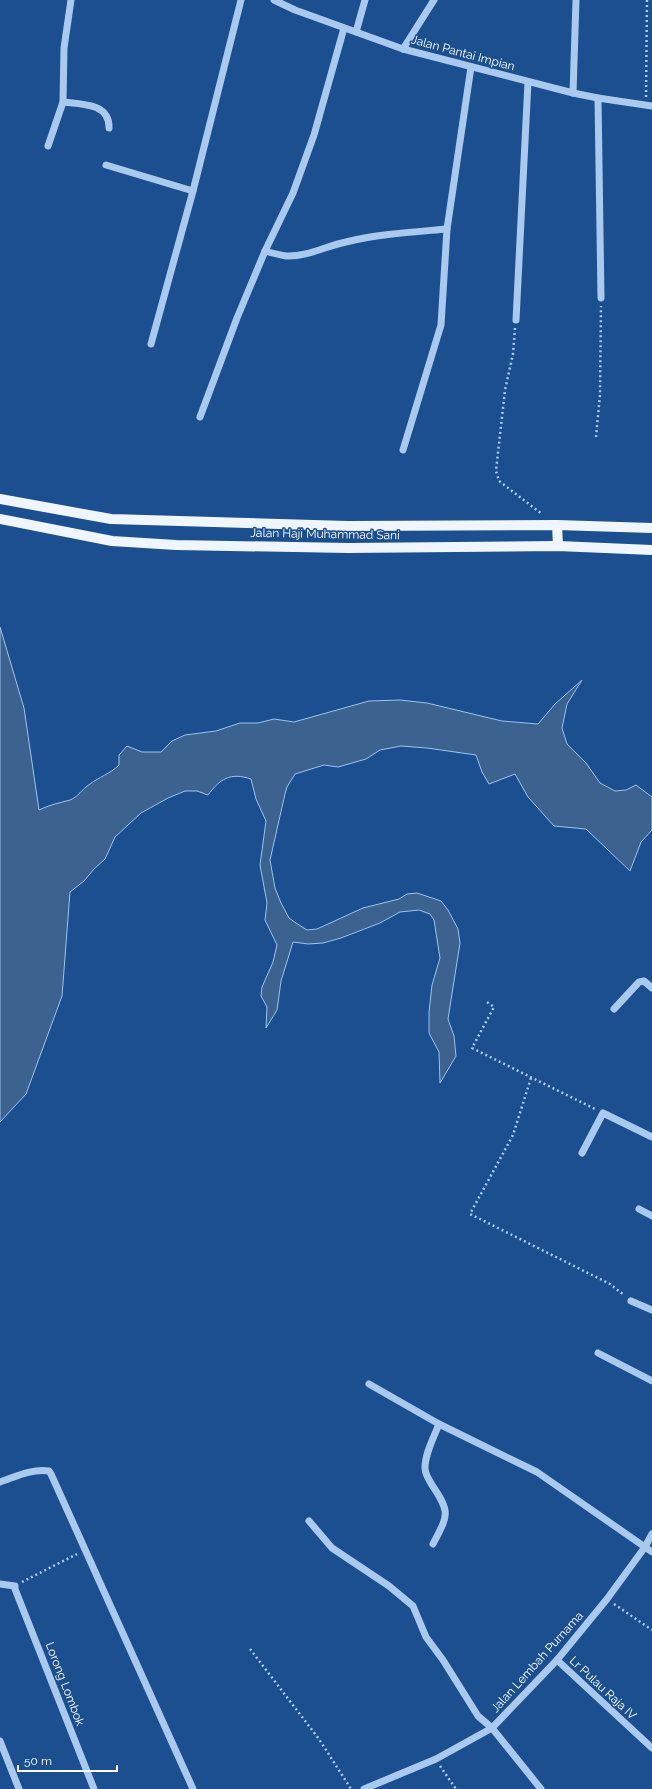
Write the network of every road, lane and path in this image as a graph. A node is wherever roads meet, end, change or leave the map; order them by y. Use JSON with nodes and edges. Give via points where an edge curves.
{"nodes":[{"id":1,"x":71,"y":0,"type":"edge"},
{"id":2,"x":241,"y":0,"type":"edge"},
{"id":3,"x":274,"y":0,"type":"edge"},
{"id":4,"x":365,"y":0,"type":"edge"},
{"id":5,"x":434,"y":0,"type":"edge"},
{"id":6,"x":576,"y":0,"type":"edge"},
{"id":7,"x":647,"y":0,"type":"edge"},
{"id":8,"x":344,"y":28,"type":"junction"},
{"id":9,"x":356,"y":32,"type":"junction"},
{"id":10,"x":403,"y":49,"type":"junction"},
{"id":11,"x":470,"y":67,"type":"junction"},
{"id":12,"x":528,"y":82,"type":"junction"},
{"id":13,"x":573,"y":93,"type":"junction"},
{"id":14,"x":598,"y":98,"type":"junction"},
{"id":15,"x":63,"y":102,"type":"junction"},
{"id":16,"x":649,"y":106,"type":"edge"},
{"id":17,"x":109,"y":128,"type":"dead end"},
{"id":18,"x":48,"y":146,"type":"dead end"},
{"id":19,"x":106,"y":165,"type":"dead end"},
{"id":20,"x":193,"y":191,"type":"junction"},
{"id":21,"x":447,"y":229,"type":"junction"},
{"id":22,"x":265,"y":251,"type":"junction"},
{"id":23,"x":601,"y":298,"type":"joint"},
{"id":24,"x":516,"y":320,"type":"joint"},
{"id":25,"x":151,"y":344,"type":"dead end"},
{"id":26,"x":200,"y":417,"type":"dead end"},
{"id":27,"x":596,"y":437,"type":"dead end"},
{"id":28,"x":403,"y":450,"type":"dead end"},
{"id":29,"x":0,"y":499,"type":"edge"},
{"id":30,"x":0,"y":519,"type":"edge"},
{"id":31,"x":557,"y":525,"type":"junction"},
{"id":32,"x":652,"y":528,"type":"edge"},
{"id":33,"x":558,"y":546,"type":"junction"},
{"id":34,"x":652,"y":550,"type":"edge"},
{"id":35,"x":652,"y":988,"type":"edge"},
{"id":36,"x":487,"y":1002,"type":"dead end"},
{"id":37,"x":614,"y":1009,"type":"dead end"},
{"id":38,"x":531,"y":1078,"type":"junction"},
{"id":39,"x":603,"y":1113,"type":"junction"},
{"id":40,"x":652,"y":1137,"type":"edge"},
{"id":41,"x":582,"y":1153,"type":"dead end"},
{"id":42,"x":639,"y":1209,"type":"dead end"},
{"id":43,"x":652,"y":1216,"type":"edge"},
{"id":44,"x":631,"y":1301,"type":"joint"},
{"id":45,"x":652,"y":1310,"type":"edge"},
{"id":46,"x":598,"y":1353,"type":"dead end"},
{"id":47,"x":652,"y":1381,"type":"edge"},
{"id":48,"x":369,"y":1384,"type":"dead end"},
{"id":49,"x":439,"y":1424,"type":"junction"},
{"id":50,"x":0,"y":1482,"type":"edge"},
{"id":51,"x":310,"y":1521,"type":"dead end"},
{"id":52,"x":652,"y":1534,"type":"edge"},
{"id":53,"x":433,"y":1544,"type":"dead end"},
{"id":54,"x":645,"y":1547,"type":"junction"},
{"id":55,"x":84,"y":1550,"type":"junction"},
{"id":56,"x":652,"y":1552,"type":"edge"},
{"id":57,"x":0,"y":1584,"type":"edge"},
{"id":58,"x":15,"y":1586,"type":"junction"},
{"id":59,"x":607,"y":1599,"type":"junction"},
{"id":60,"x":652,"y":1630,"type":"edge"},
{"id":61,"x":250,"y":1649,"type":"dead end"},
{"id":62,"x":557,"y":1660,"type":"junction"},
{"id":63,"x":492,"y":1728,"type":"junction"},
{"id":64,"x":0,"y":1741,"type":"edge"},
{"id":65,"x":652,"y":1748,"type":"edge"},
{"id":66,"x":436,"y":1759,"type":"junction"},
{"id":67,"x":19,"y":1789,"type":"edge"},
{"id":68,"x":94,"y":1789,"type":"edge"},
{"id":69,"x":193,"y":1789,"type":"edge"},
{"id":70,"x":351,"y":1789,"type":"edge"},
{"id":71,"x":364,"y":1789,"type":"edge"},
{"id":72,"x":456,"y":1789,"type":"edge"},
{"id":73,"x":541,"y":1789,"type":"edge"}],
"edges":[{"from":1,"to":15,"type":"street","via":[[64,48]]},
{"from":2,"to":20,"type":"street"},
{"from":3,"to":8,"type":"street","name":"Jalan Pantai Impian"},
{"from":4,"to":9,"type":"street"},
{"from":5,"to":10,"type":"street"},
{"from":6,"to":13,"type":"street"},
{"from":7,"to":16,"type":"path"},
{"from":8,"to":9,"type":"street","name":"Jalan Pantai Impian"},
{"from":8,"to":22,"type":"street","via":[[314,135],[293,192]]},
{"from":9,"to":10,"type":"street","name":"Jalan Pantai Impian"},
{"from":10,"to":11,"type":"street","name":"Jalan Pantai Impian"},
{"from":11,"to":12,"type":"street","name":"Jalan Pantai Impian"},
{"from":11,"to":21,"type":"street"},
{"from":12,"to":13,"type":"street","name":"Jalan Pantai Impian"},
{"from":12,"to":24,"type":"street"},
{"from":13,"to":14,"type":"street","name":"Jalan Pantai Impian"},
{"from":14,"to":16,"type":"street","name":"Jalan Pantai Impian"},
{"from":14,"to":23,"type":"street"},
{"from":15,"to":17,"type":"street","via":[[96,106],[107,117]]},
{"from":15,"to":18,"type":"street"},
{"from":19,"to":20,"type":"street"},
{"from":20,"to":25,"type":"street"},
{"from":21,"to":22,"type":"street","via":[[347,242],[293,256]]},
{"from":21,"to":28,"type":"street","via":[[441,326]]},
{"from":22,"to":26,"type":"street"},
{"from":23,"to":27,"type":"path","via":[[600,394]]},
{"from":24,"to":31,"type":"path","via":[[513,354],[504,390],[496,471],[499,481]]},
{"from":29,"to":31,"type":"main road","name":"Jalan Haji Muhammad Sani","via":[[111,519],[347,526]]},
{"from":30,"to":33,"type":"main road","name":"Jalan Haji Muhammad Sani","via":[[112,540],[176,544],[348,548]]},
{"from":31,"to":32,"type":"main road","name":"Jalan Haji Muhammad Sani"},
{"from":31,"to":33,"type":"main road"},
{"from":33,"to":34,"type":"main road","name":"Jalan Haji Muhammad Sani"},
{"from":35,"to":37,"type":"street","via":[[644,981],[639,982]]},
{"from":36,"to":38,"type":"path","via":[[494,1007],[472,1048]]},
{"from":38,"to":39,"type":"path"},
{"from":38,"to":44,"type":"path","via":[[514,1134],[470,1214],[610,1284]]},
{"from":39,"to":40,"type":"street"},
{"from":39,"to":41,"type":"street"},
{"from":42,"to":43,"type":"street"},
{"from":44,"to":45,"type":"street"},
{"from":46,"to":47,"type":"street"},
{"from":48,"to":49,"type":"street"},
{"from":49,"to":53,"type":"street","via":[[425,1469],[445,1506],[444,1522]]},
{"from":49,"to":54,"type":"street","via":[[537,1472]]},
{"from":50,"to":55,"type":"street","via":[[38,1470],[48,1471]]},
{"from":51,"to":63,"type":"street","via":[[332,1548],[389,1586],[413,1606],[426,1637],[478,1716]]},
{"from":52,"to":54,"type":"street","name":"Jalan Lembah Purnama"},
{"from":54,"to":56,"type":"street"},
{"from":54,"to":59,"type":"street","name":"Jalan Lembah Purnama"},
{"from":55,"to":58,"type":"path"},
{"from":55,"to":69,"type":"street"},
{"from":57,"to":58,"type":"street"},
{"from":58,"to":68,"type":"street","name":"Lorong Lombok"},
{"from":59,"to":60,"type":"path"},
{"from":59,"to":62,"type":"street","name":"Jalan Lembah Purnama"},
{"from":61,"to":70,"type":"path","via":[[319,1739]]},
{"from":62,"to":63,"type":"street","name":"Jalan Lembah Purnama"},
{"from":62,"to":65,"type":"street","name":"Lr Pulau Raja IV"},
{"from":63,"to":66,"type":"street","name":"Jalan Lembah Purnama"},
{"from":63,"to":73,"type":"street"},
{"from":64,"to":67,"type":"street"},
{"from":66,"to":71,"type":"street","name":"Jalan Lembah Purnama"},
{"from":66,"to":72,"type":"path"}]}
